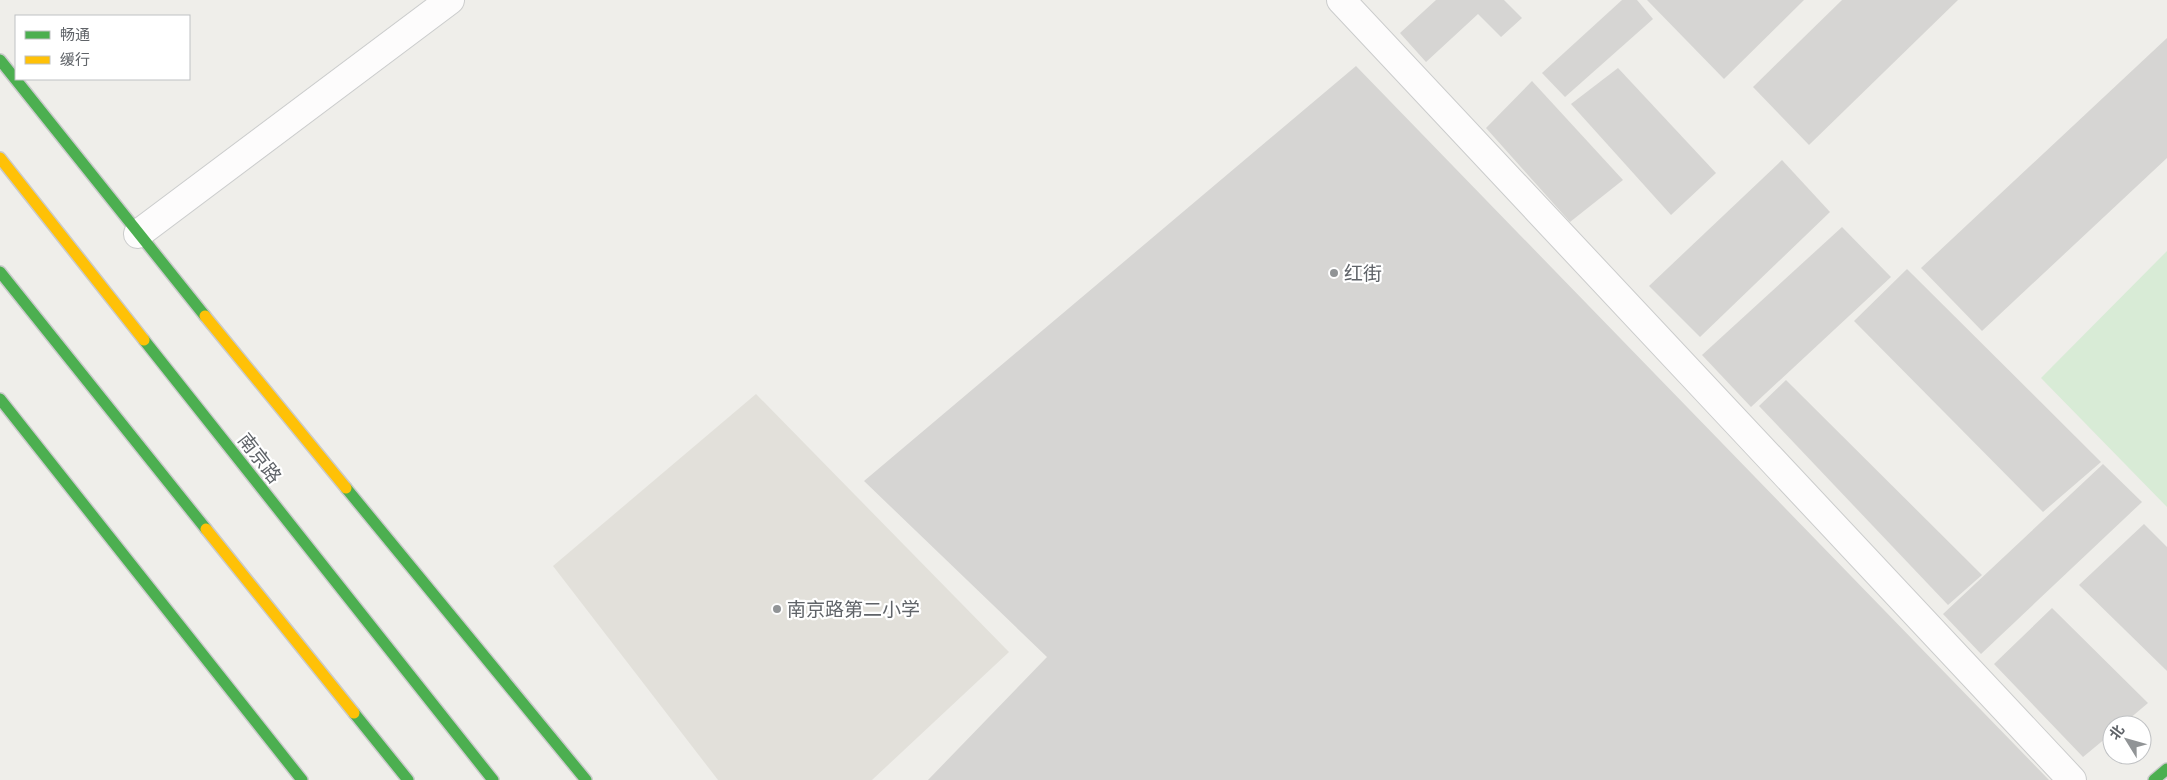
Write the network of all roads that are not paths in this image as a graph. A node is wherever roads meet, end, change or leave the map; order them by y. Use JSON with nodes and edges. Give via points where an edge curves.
{"nodes":[{"id":1,"x":450,"y":0,"type":"edge"},
{"id":2,"x":1341,"y":0,"type":"edge"},
{"id":3,"x":0,"y":60,"type":"edge"},
{"id":4,"x":15,"y":79,"type":"edge"},
{"id":5,"x":16,"y":80,"type":"edge"},
{"id":6,"x":0,"y":158,"type":"edge"},
{"id":7,"x":138,"y":234,"type":"junction"},
{"id":8,"x":0,"y":272,"type":"edge"},
{"id":9,"x":0,"y":399,"type":"edge"},
{"id":10,"x":2167,"y":769,"type":"edge"},
{"id":11,"x":302,"y":780,"type":"edge"},
{"id":12,"x":408,"y":780,"type":"edge"},
{"id":13,"x":493,"y":780,"type":"edge"},
{"id":14,"x":586,"y":780,"type":"edge"},
{"id":15,"x":2072,"y":780,"type":"edge"},
{"id":16,"x":2154,"y":780,"type":"edge"}],
"edges":[{"from":1,"to":7,"type":"street"},
{"from":2,"to":15,"type":"street"},
{"from":3,"to":4,"type":"main road"},
{"from":5,"to":7,"type":"main road"},
{"from":6,"to":13,"type":"main road","name":"南京路"},
{"from":7,"to":14,"type":"main road"},
{"from":8,"to":12,"type":"main road"},
{"from":9,"to":11,"type":"main road"},
{"from":10,"to":16,"type":"main road"}]}
